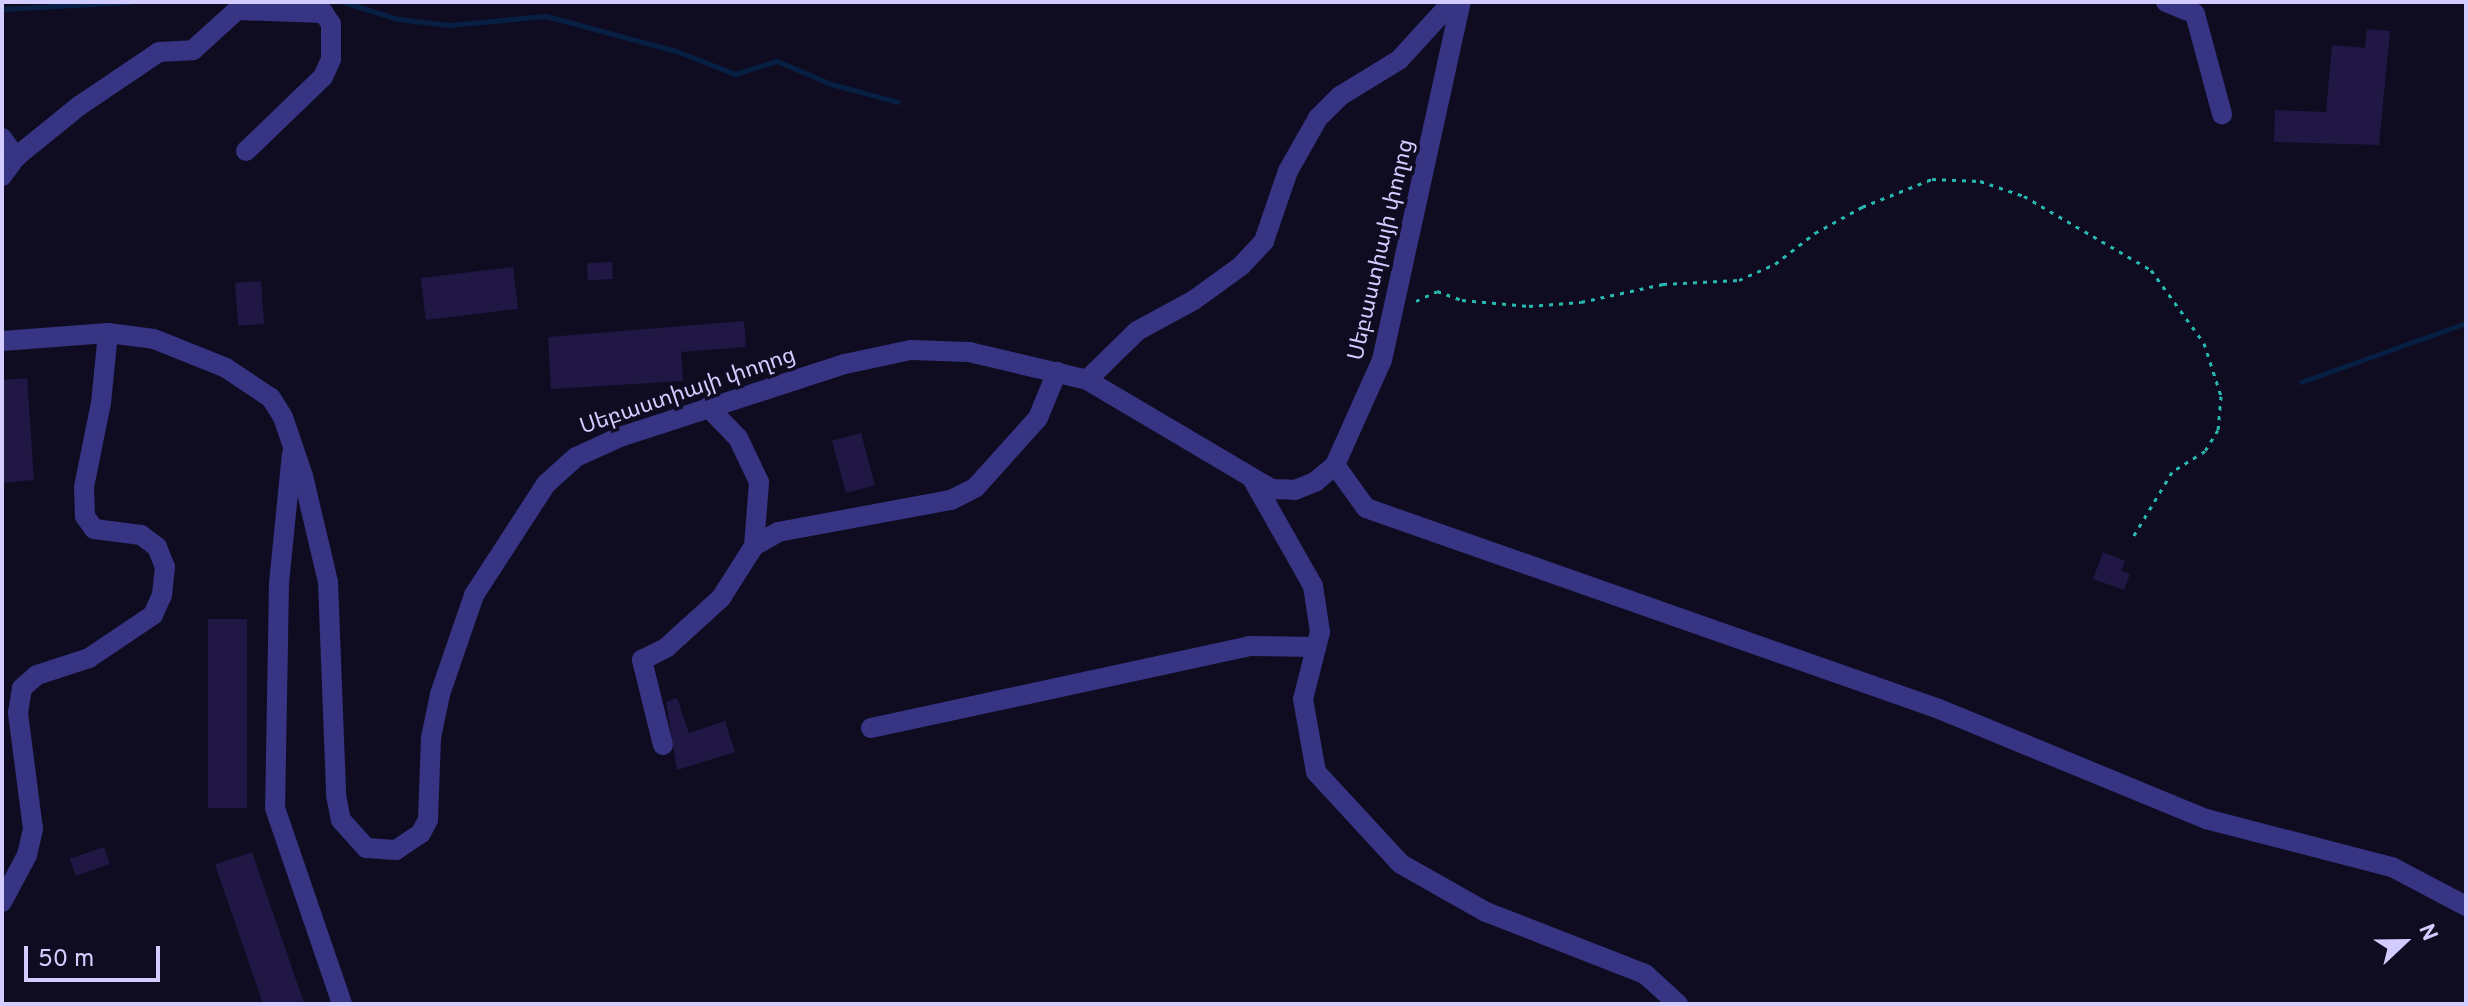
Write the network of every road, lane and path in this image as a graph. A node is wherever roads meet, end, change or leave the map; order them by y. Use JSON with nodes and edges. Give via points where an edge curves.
{"nodes":[{"id":1,"x":1452,"y":2,"type":"edge"},
{"id":2,"x":1461,"y":2,"type":"edge"},
{"id":3,"x":2166,"y":2,"type":"edge"},
{"id":4,"x":320,"y":7,"type":"edge"},
{"id":5,"x":2222,"y":114,"type":"dead end"},
{"id":6,"x":2,"y":138,"type":"edge"},
{"id":7,"x":246,"y":151,"type":"dead end"},
{"id":8,"x":16,"y":157,"type":"junction"},
{"id":9,"x":2,"y":176,"type":"edge"},
{"id":10,"x":1390,"y":326,"type":"junction"},
{"id":11,"x":108,"y":333,"type":"junction"},
{"id":12,"x":2,"y":341,"type":"edge"},
{"id":13,"x":1057,"y":372,"type":"junction"},
{"id":14,"x":1087,"y":380,"type":"junction"},
{"id":15,"x":708,"y":407,"type":"junction"},
{"id":16,"x":293,"y":445,"type":"junction"},
{"id":17,"x":1335,"y":465,"type":"junction"},
{"id":18,"x":1253,"y":480,"type":"junction"},
{"id":19,"x":2133,"y":537,"type":"dead end"},
{"id":20,"x":754,"y":546,"type":"junction"},
{"id":21,"x":1316,"y":647,"type":"junction"},
{"id":22,"x":871,"y":728,"type":"dead end"},
{"id":23,"x":663,"y":745,"type":"dead end"},
{"id":24,"x":2,"y":902,"type":"edge"},
{"id":25,"x":2466,"y":906,"type":"edge"},
{"id":26,"x":342,"y":1004,"type":"edge"},
{"id":27,"x":1678,"y":1004,"type":"edge"}],
"edges":[{"from":1,"to":14,"type":"street","via":[[1399,60],[1340,96],[1318,118],[1288,171],[1264,241],[1241,266],[1137,331]]},
{"from":2,"to":10,"type":"street","name":"Սեբաստիայի փողոց"},
{"from":3,"to":5,"type":"street","via":[[2195,14]]},
{"from":4,"to":7,"type":"street","via":[[331,24],[331,59],[323,77]]},
{"from":4,"to":8,"type":"street","via":[[237,10],[193,50],[159,52]]},
{"from":6,"to":8,"type":"street"},
{"from":8,"to":9,"type":"street"},
{"from":10,"to":17,"type":"street","name":"Սեբաստիայի փողոց","via":[[1370,392]]},
{"from":10,"to":19,"type":"path","via":[[1419,299],[1437,291],[1462,300],[1529,306],[1581,302],[1663,284],[1739,280],[1775,264],[1815,233],[1862,207],[1932,179],[1980,181],[2024,196],[2151,270],[2204,343],[2221,396],[2218,430],[2205,451],[2172,472]]},
{"from":11,"to":12,"type":"street","name":"Սեբաստիայի փողոց"},
{"from":11,"to":16,"type":"street","name":"Սեբաստիայի փողոց","via":[[181,348],[254,384],[283,417]]},
{"from":11,"to":24,"type":"street","via":[[84,487],[85,516],[94,529],[141,535],[157,547],[165,567],[162,595],[153,615],[89,658],[37,675],[22,688],[18,713],[33,829],[27,855]]},
{"from":13,"to":14,"type":"street","name":"Սեբաստիայի փողոց"},
{"from":13,"to":15,"type":"street","name":"Սեբաստիայի փողոց","via":[[969,352],[911,350],[845,364]]},
{"from":13,"to":20,"type":"street","via":[[1038,418],[976,487],[951,500],[778,532]]},
{"from":14,"to":18,"type":"street","name":"Սեբաստիայի փողոց"},
{"from":15,"to":16,"type":"street","name":"Սեբաստիայի փողոց","via":[[576,457],[546,484],[518,523],[474,595],[454,640],[431,738],[428,820],[415,839],[396,850],[366,848],[341,820],[328,582]]},
{"from":15,"to":20,"type":"street","via":[[738,438],[759,482]]},
{"from":16,"to":26,"type":"street","via":[[279,584],[275,808]]},
{"from":17,"to":18,"type":"street","name":"Սեբաստիայի փողոց","via":[[1295,490],[1271,489]]},
{"from":17,"to":25,"type":"street","via":[[1366,508],[1939,709],[2206,819],[2392,867]]},
{"from":18,"to":21,"type":"street","via":[[1313,586],[1320,632]]},
{"from":20,"to":23,"type":"street","via":[[721,598],[667,647],[642,660]]},
{"from":21,"to":22,"type":"street","via":[[1250,646]]},
{"from":21,"to":27,"type":"street","via":[[1303,699],[1316,772],[1401,864],[1486,912],[1645,974]]}]}
